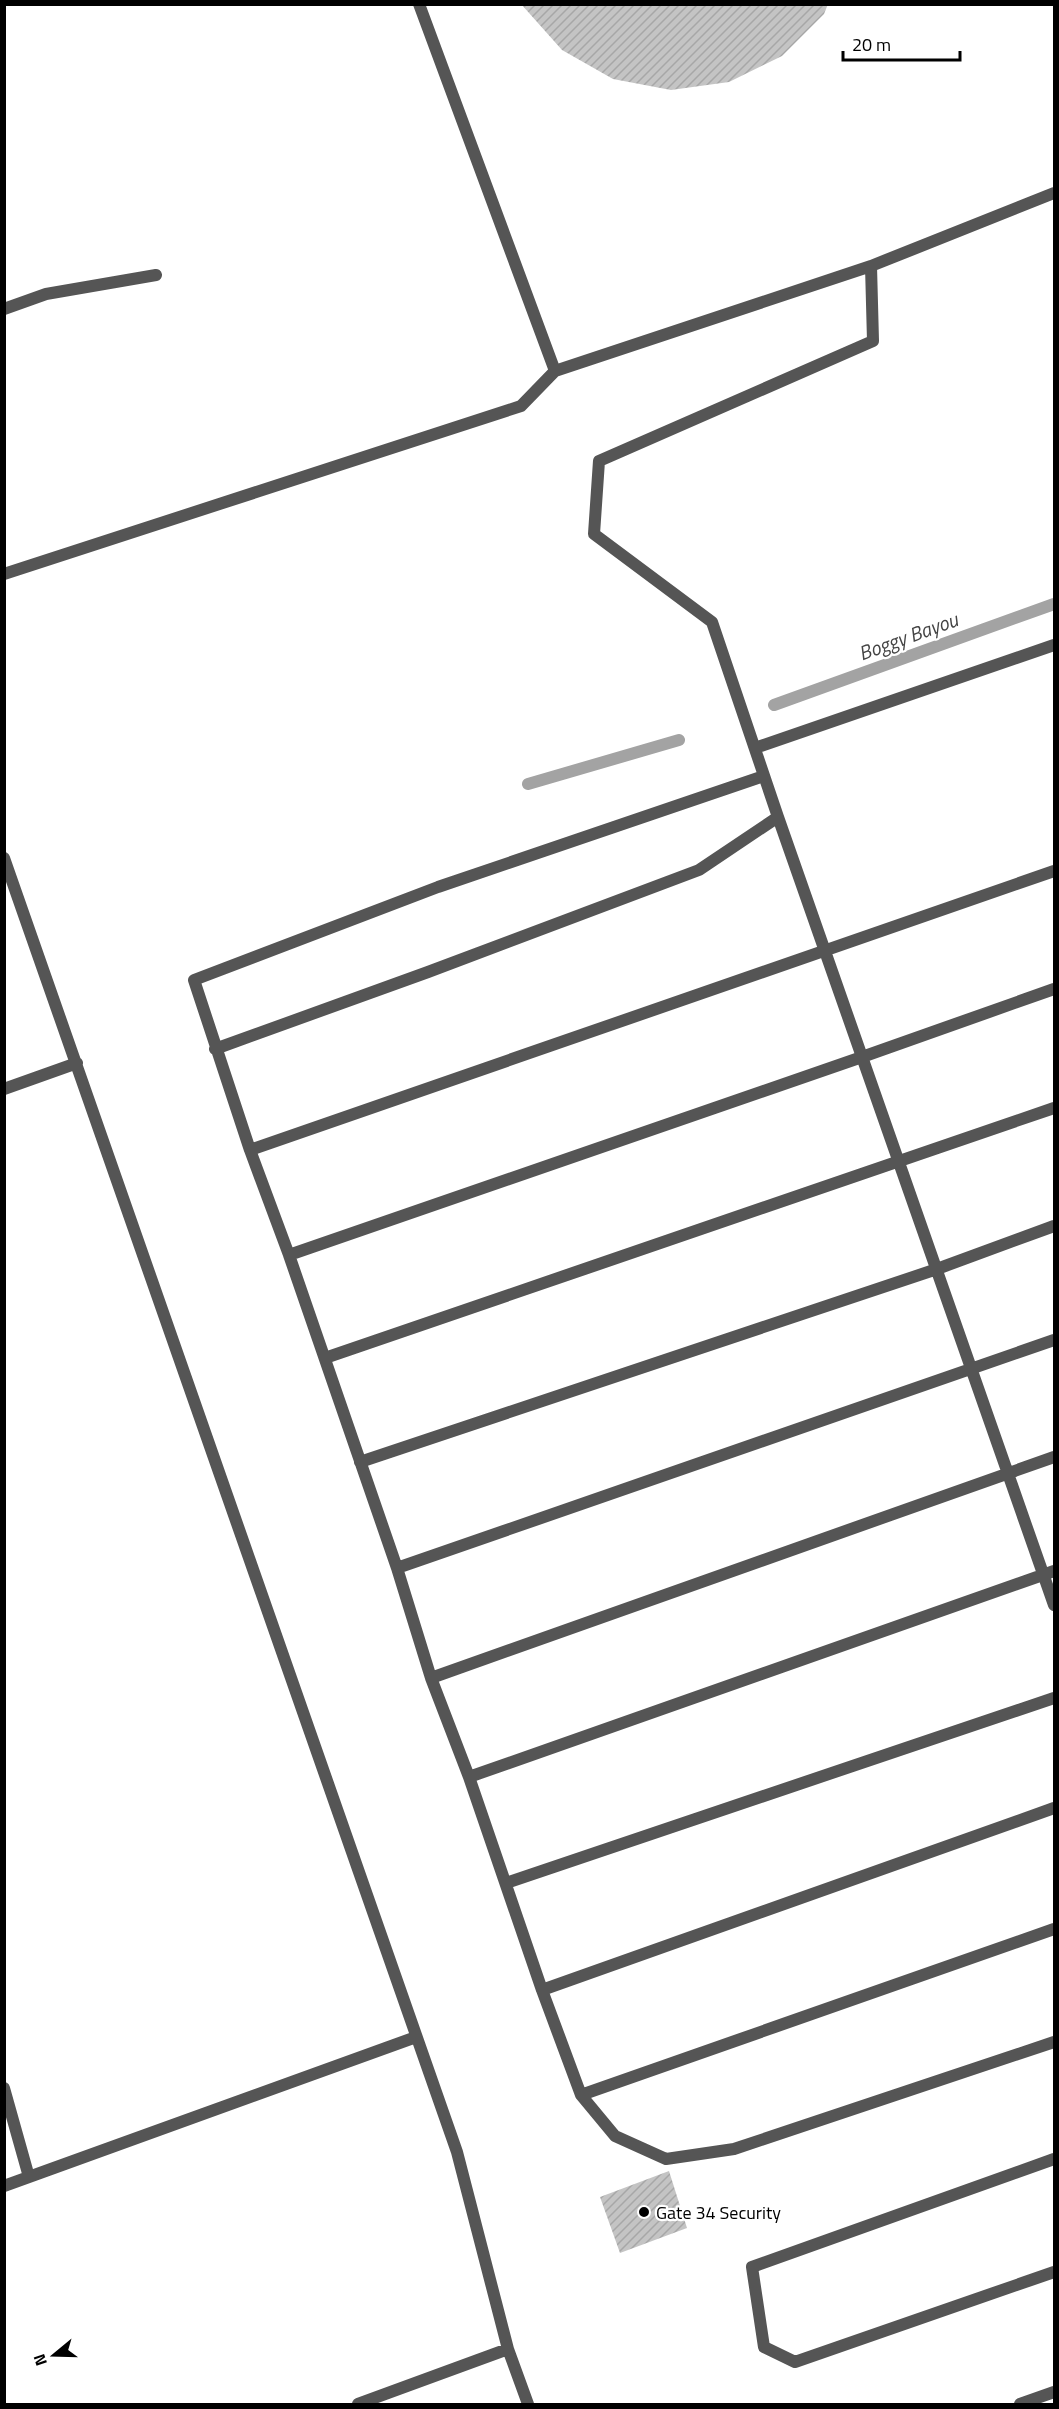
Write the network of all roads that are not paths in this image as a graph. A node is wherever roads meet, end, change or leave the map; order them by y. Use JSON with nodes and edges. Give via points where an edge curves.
{"nodes":[{"id":1,"x":419,"y":4,"type":"edge"},
{"id":2,"x":1054,"y":193,"type":"edge"},
{"id":3,"x":872,"y":266,"type":"junction"},
{"id":4,"x":156,"y":275,"type":"dead end"},
{"id":5,"x":4,"y":309,"type":"edge"},
{"id":6,"x":555,"y":371,"type":"junction"},
{"id":7,"x":4,"y":574,"type":"edge"},
{"id":8,"x":1054,"y":645,"type":"edge"},
{"id":9,"x":754,"y":748,"type":"junction"},
{"id":10,"x":764,"y":776,"type":"junction"},
{"id":11,"x":778,"y":818,"type":"junction"},
{"id":12,"x":4,"y":858,"type":"edge"},
{"id":13,"x":1054,"y":871,"type":"edge"},
{"id":14,"x":826,"y":951,"type":"junction"},
{"id":15,"x":1054,"y":989,"type":"edge"},
{"id":16,"x":215,"y":1049,"type":"junction"},
{"id":17,"x":862,"y":1057,"type":"junction"},
{"id":18,"x":76,"y":1063,"type":"junction"},
{"id":19,"x":4,"y":1089,"type":"edge"},
{"id":20,"x":1054,"y":1108,"type":"edge"},
{"id":21,"x":250,"y":1150,"type":"junction"},
{"id":22,"x":898,"y":1160,"type":"junction"},
{"id":23,"x":1054,"y":1226,"type":"edge"},
{"id":24,"x":289,"y":1255,"type":"junction"},
{"id":25,"x":937,"y":1269,"type":"junction"},
{"id":26,"x":1054,"y":1340,"type":"edge"},
{"id":27,"x":325,"y":1358,"type":"junction"},
{"id":28,"x":972,"y":1370,"type":"junction"},
{"id":29,"x":1054,"y":1457,"type":"edge"},
{"id":30,"x":360,"y":1462,"type":"junction"},
{"id":31,"x":1008,"y":1473,"type":"junction"},
{"id":32,"x":397,"y":1568,"type":"junction"},
{"id":33,"x":1049,"y":1573,"type":"edge"},
{"id":34,"x":1054,"y":1605,"type":"edge"},
{"id":35,"x":431,"y":1678,"type":"junction"},
{"id":36,"x":1054,"y":1698,"type":"edge"},
{"id":37,"x":469,"y":1777,"type":"junction"},
{"id":38,"x":1054,"y":1808,"type":"edge"},
{"id":39,"x":506,"y":1883,"type":"junction"},
{"id":40,"x":1054,"y":1929,"type":"edge"},
{"id":41,"x":542,"y":1990,"type":"junction"},
{"id":42,"x":417,"y":2037,"type":"junction"},
{"id":43,"x":1054,"y":2042,"type":"edge"},
{"id":44,"x":4,"y":2088,"type":"edge"},
{"id":45,"x":581,"y":2095,"type":"junction"},
{"id":46,"x":1054,"y":2159,"type":"edge"},
{"id":47,"x":29,"y":2177,"type":"junction"},
{"id":48,"x":4,"y":2186,"type":"edge"},
{"id":49,"x":1054,"y":2272,"type":"edge"},
{"id":50,"x":507,"y":2349,"type":"junction"},
{"id":51,"x":1054,"y":2392,"type":"edge"},
{"id":52,"x":358,"y":2404,"type":"edge"},
{"id":53,"x":528,"y":2404,"type":"edge"},
{"id":54,"x":1020,"y":2404,"type":"edge"}],
"edges":[{"from":1,"to":6,"type":"lane"},
{"from":2,"to":3,"type":"lane"},
{"from":3,"to":6,"type":"lane"},
{"from":3,"to":9,"type":"lane","via":[[873,341],[599,461],[594,534],[712,622]]},
{"from":4,"to":5,"type":"lane","via":[[46,294]]},
{"from":6,"to":7,"type":"lane","via":[[521,406]]},
{"from":8,"to":9,"type":"lane"},
{"from":9,"to":10,"type":"lane"},
{"from":10,"to":11,"type":"lane"},
{"from":10,"to":16,"type":"lane","via":[[438,887],[194,980]]},
{"from":11,"to":14,"type":"lane"},
{"from":11,"to":16,"type":"lane","via":[[699,870]]},
{"from":12,"to":18,"type":"lane"},
{"from":13,"to":14,"type":"lane"},
{"from":14,"to":17,"type":"lane"},
{"from":14,"to":21,"type":"lane"},
{"from":15,"to":17,"type":"lane"},
{"from":16,"to":21,"type":"lane"},
{"from":17,"to":22,"type":"lane"},
{"from":17,"to":24,"type":"lane"},
{"from":18,"to":19,"type":"lane"},
{"from":18,"to":42,"type":"lane"},
{"from":20,"to":22,"type":"lane"},
{"from":21,"to":24,"type":"lane"},
{"from":22,"to":25,"type":"lane"},
{"from":22,"to":27,"type":"lane"},
{"from":23,"to":25,"type":"lane"},
{"from":24,"to":27,"type":"lane"},
{"from":25,"to":28,"type":"lane"},
{"from":25,"to":30,"type":"lane"},
{"from":26,"to":28,"type":"lane"},
{"from":27,"to":30,"type":"lane"},
{"from":28,"to":31,"type":"lane"},
{"from":28,"to":32,"type":"lane"},
{"from":29,"to":31,"type":"lane"},
{"from":30,"to":32,"type":"lane"},
{"from":31,"to":33,"type":"lane"},
{"from":31,"to":35,"type":"lane"},
{"from":32,"to":35,"type":"lane"},
{"from":33,"to":34,"type":"lane"},
{"from":33,"to":37,"type":"lane"},
{"from":35,"to":37,"type":"lane"},
{"from":36,"to":39,"type":"lane"},
{"from":37,"to":39,"type":"lane"},
{"from":38,"to":41,"type":"lane"},
{"from":39,"to":41,"type":"lane"},
{"from":40,"to":45,"type":"lane"},
{"from":41,"to":45,"type":"lane"},
{"from":42,"to":47,"type":"lane"},
{"from":42,"to":50,"type":"lane","via":[[457,2152]]},
{"from":43,"to":45,"type":"lane","via":[[734,2149],[666,2159],[615,2136]]},
{"from":44,"to":47,"type":"lane"},
{"from":46,"to":49,"type":"lane","via":[[752,2267],[764,2347],[795,2362]]},
{"from":47,"to":48,"type":"lane"},
{"from":50,"to":52,"type":"lane"},
{"from":50,"to":53,"type":"lane"},
{"from":51,"to":54,"type":"lane"}]}
